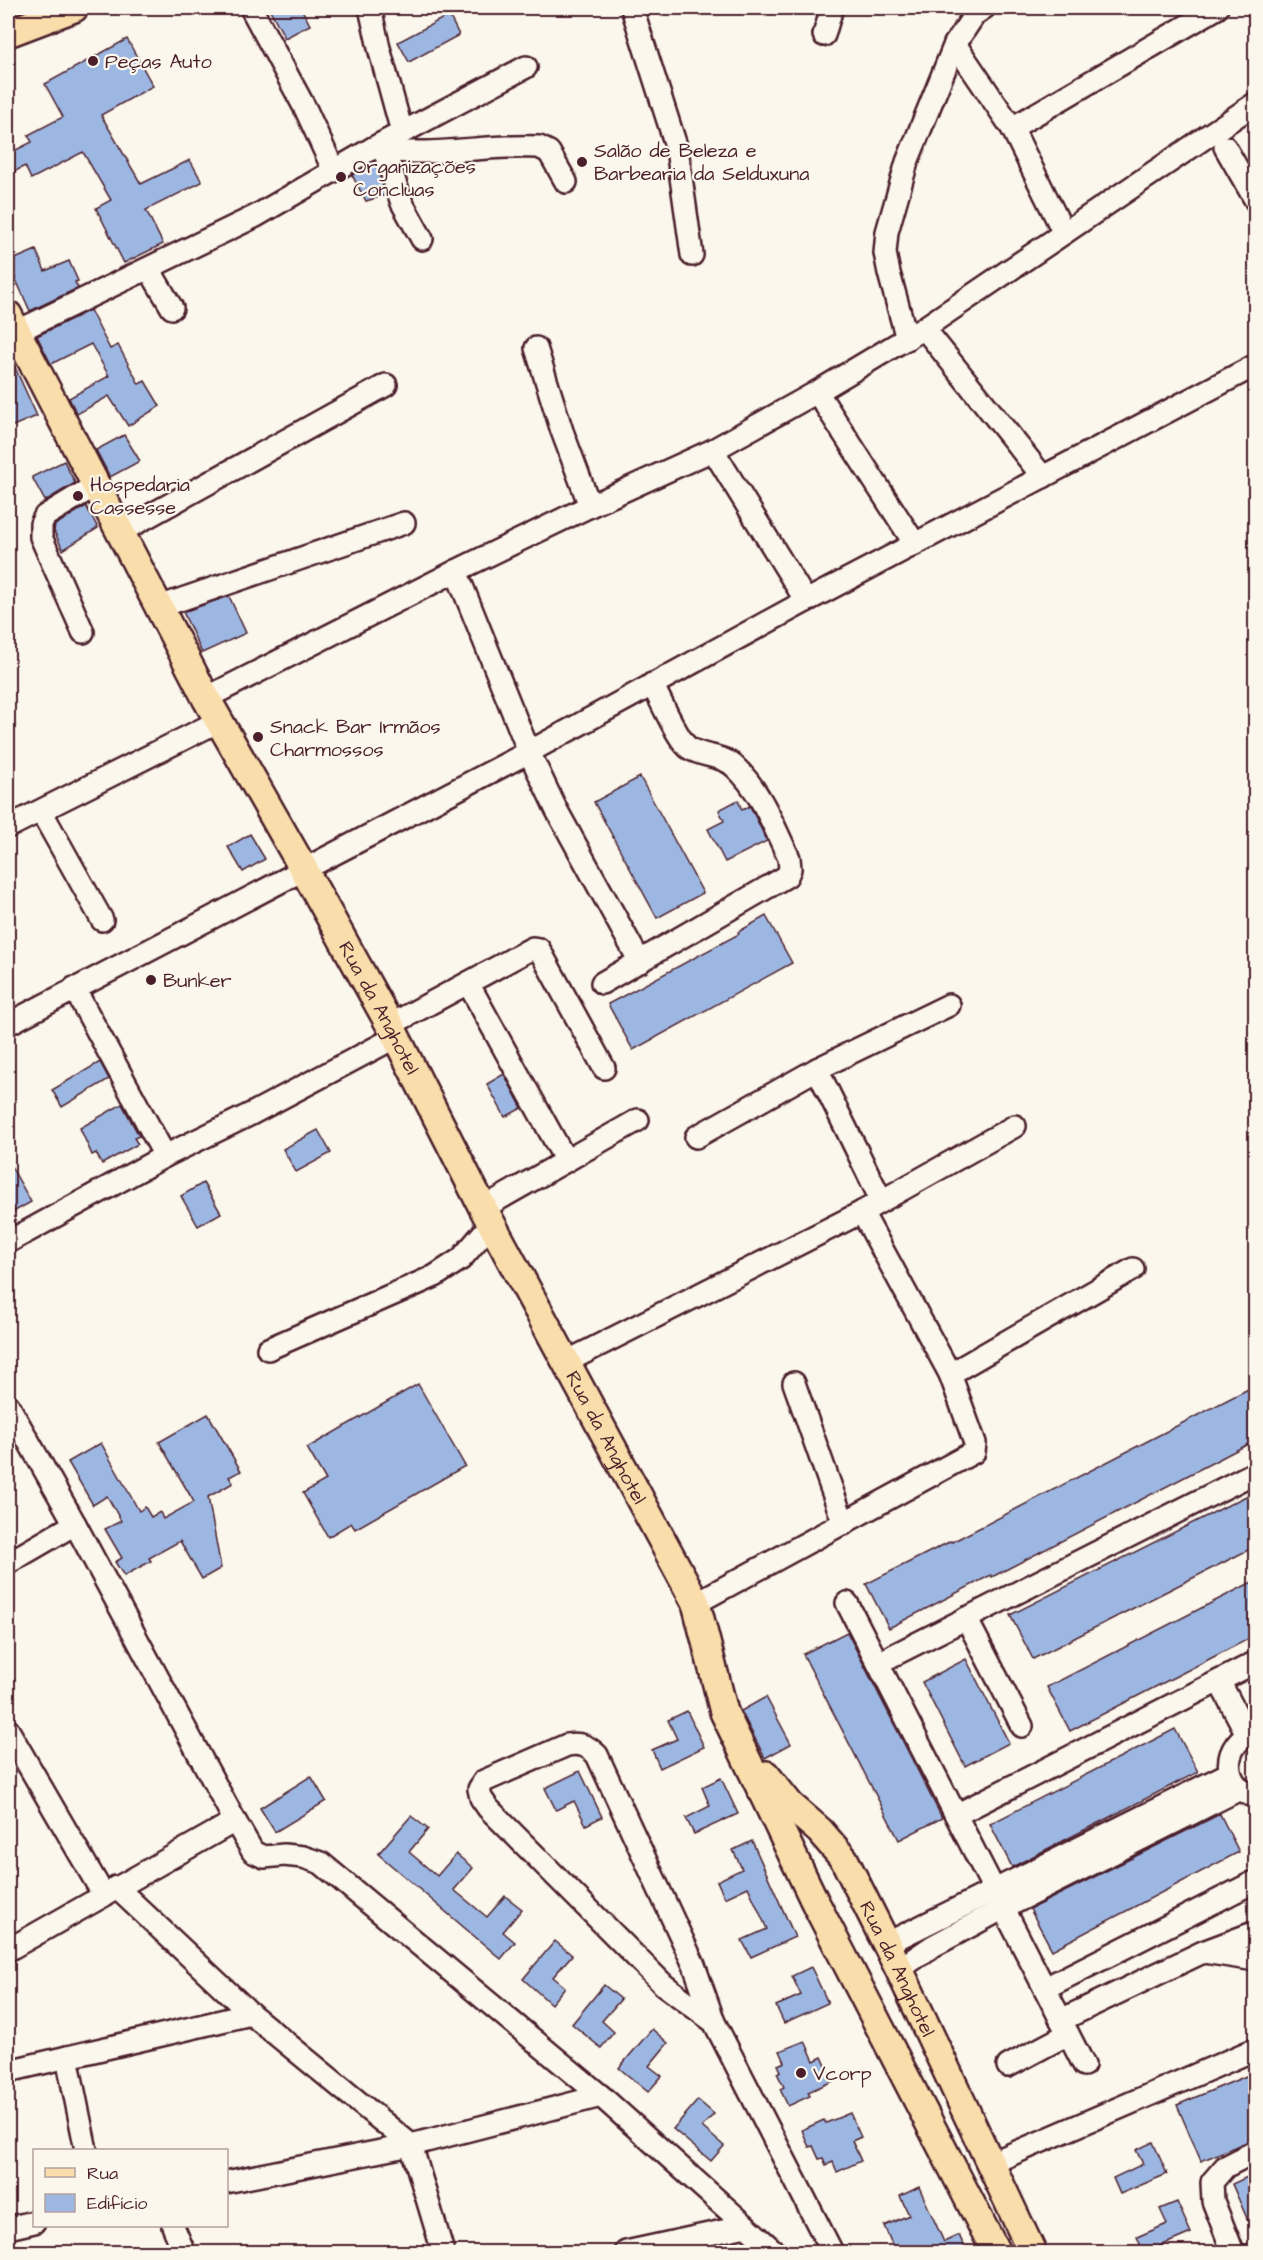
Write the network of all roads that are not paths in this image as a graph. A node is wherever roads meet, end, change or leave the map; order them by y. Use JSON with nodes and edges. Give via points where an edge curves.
{"nodes":[{"id":1,"x":74,"y":8,"type":"edge"},
{"id":2,"x":251,"y":8,"type":"edge"},
{"id":3,"x":370,"y":8,"type":"edge"},
{"id":4,"x":632,"y":8,"type":"edge"},
{"id":5,"x":832,"y":8,"type":"edge"},
{"id":6,"x":1217,"y":8,"type":"edge"},
{"id":7,"x":976,"y":10,"type":"edge"},
{"id":8,"x":12,"y":32,"type":"edge"},
{"id":9,"x":824,"y":35,"type":"dead end"},
{"id":10,"x":955,"y":44,"type":"junction"},
{"id":11,"x":526,"y":67,"type":"dead end"},
{"id":12,"x":1256,"y":104,"type":"edge"},
{"id":13,"x":1012,"y":128,"type":"junction"},
{"id":14,"x":402,"y":132,"type":"junction"},
{"id":15,"x":1225,"y":147,"type":"dead end"},
{"id":16,"x":379,"y":149,"type":"junction"},
{"id":17,"x":334,"y":171,"type":"junction"},
{"id":18,"x":566,"y":182,"type":"dead end"},
{"id":19,"x":1256,"y":201,"type":"edge"},
{"id":20,"x":1064,"y":233,"type":"junction"},
{"id":21,"x":422,"y":239,"type":"dead end"},
{"id":22,"x":692,"y":255,"type":"dead end"},
{"id":23,"x":149,"y":269,"type":"junction"},
{"id":24,"x":172,"y":308,"type":"dead end"},
{"id":25,"x":12,"y":323,"type":"edge"},
{"id":26,"x":916,"y":334,"type":"junction"},
{"id":27,"x":536,"y":348,"type":"dead end"},
{"id":28,"x":1256,"y":365,"type":"edge"},
{"id":29,"x":386,"y":385,"type":"dead end"},
{"id":30,"x":817,"y":392,"type":"junction"},
{"id":31,"x":713,"y":450,"type":"junction"},
{"id":32,"x":1043,"y":477,"type":"junction"},
{"id":33,"x":96,"y":485,"type":"junction"},
{"id":34,"x":590,"y":506,"type":"junction"},
{"id":35,"x":404,"y":523,"type":"dead end"},
{"id":36,"x":120,"y":532,"type":"junction"},
{"id":37,"x":915,"y":544,"type":"junction"},
{"id":38,"x":456,"y":572,"type":"junction"},
{"id":39,"x":806,"y":601,"type":"junction"},
{"id":40,"x":159,"y":607,"type":"junction"},
{"id":41,"x":83,"y":632,"type":"dead end"},
{"id":42,"x":652,"y":684,"type":"junction"},
{"id":43,"x":213,"y":710,"type":"junction"},
{"id":44,"x":529,"y":752,"type":"junction"},
{"id":45,"x":41,"y":810,"type":"junction"},
{"id":46,"x":8,"y":827,"type":"edge"},
{"id":47,"x":303,"y":868,"type":"junction"},
{"id":48,"x":102,"y":920,"type":"dead end"},
{"id":49,"x":640,"y":962,"type":"junction"},
{"id":50,"x":468,"y":983,"type":"junction"},
{"id":51,"x":602,"y":983,"type":"dead end"},
{"id":52,"x":74,"y":988,"type":"junction"},
{"id":53,"x":949,"y":1005,"type":"dead end"},
{"id":54,"x":8,"y":1024,"type":"edge"},
{"id":55,"x":393,"y":1031,"type":"junction"},
{"id":56,"x":604,"y":1068,"type":"dead end"},
{"id":57,"x":818,"y":1069,"type":"junction"},
{"id":58,"x":638,"y":1120,"type":"dead end"},
{"id":59,"x":1015,"y":1126,"type":"dead end"},
{"id":60,"x":696,"y":1137,"type":"dead end"},
{"id":61,"x":165,"y":1156,"type":"junction"},
{"id":62,"x":566,"y":1161,"type":"junction"},
{"id":63,"x":881,"y":1200,"type":"junction"},
{"id":64,"x":862,"y":1212,"type":"junction"},
{"id":65,"x":487,"y":1216,"type":"junction"},
{"id":66,"x":8,"y":1242,"type":"edge"},
{"id":67,"x":1132,"y":1269,"type":"dead end"},
{"id":68,"x":268,"y":1349,"type":"dead end"},
{"id":69,"x":566,"y":1362,"type":"junction"},
{"id":70,"x":950,"y":1374,"type":"junction"},
{"id":71,"x":794,"y":1383,"type":"dead end"},
{"id":72,"x":8,"y":1405,"type":"edge"},
{"id":73,"x":1256,"y":1472,"type":"edge"},
{"id":74,"x":75,"y":1524,"type":"junction"},
{"id":75,"x":844,"y":1524,"type":"junction"},
{"id":76,"x":8,"y":1563,"type":"edge"},
{"id":77,"x":696,"y":1603,"type":"junction"},
{"id":78,"x":848,"y":1603,"type":"dead end"},
{"id":79,"x":966,"y":1618,"type":"junction"},
{"id":80,"x":1256,"y":1662,"type":"edge"},
{"id":81,"x":878,"y":1663,"type":"junction"},
{"id":82,"x":1219,"y":1681,"type":"junction"},
{"id":83,"x":724,"y":1712,"type":"junction"},
{"id":84,"x":1022,"y":1726,"type":"dead end"},
{"id":85,"x":8,"y":1730,"type":"edge"},
{"id":86,"x":1251,"y":1732,"type":"edge"},
{"id":87,"x":14,"y":1756,"type":"edge"},
{"id":88,"x":1242,"y":1787,"type":"edge"},
{"id":89,"x":956,"y":1815,"type":"junction"},
{"id":90,"x":235,"y":1821,"type":"junction"},
{"id":91,"x":1256,"y":1881,"type":"edge"},
{"id":92,"x":110,"y":1891,"type":"junction"},
{"id":93,"x":999,"y":1899,"type":"junction"},
{"id":94,"x":1256,"y":1932,"type":"edge"},
{"id":95,"x":886,"y":1944,"type":"junction"},
{"id":96,"x":8,"y":1950,"type":"edge"},
{"id":97,"x":1203,"y":1952,"type":"junction"},
{"id":98,"x":1256,"y":1960,"type":"edge"},
{"id":99,"x":694,"y":1965,"type":"junction"},
{"id":100,"x":899,"y":1969,"type":"junction"},
{"id":101,"x":664,"y":1985,"type":"junction"},
{"id":102,"x":1045,"y":1988,"type":"junction"},
{"id":103,"x":251,"y":2014,"type":"junction"},
{"id":104,"x":714,"y":2022,"type":"junction"},
{"id":105,"x":1065,"y":2027,"type":"junction"},
{"id":106,"x":1256,"y":2049,"type":"edge"},
{"id":107,"x":67,"y":2057,"type":"junction"},
{"id":108,"x":1084,"y":2065,"type":"dead end"},
{"id":109,"x":1008,"y":2066,"type":"dead end"},
{"id":110,"x":8,"y":2071,"type":"edge"},
{"id":111,"x":601,"y":2096,"type":"junction"},
{"id":112,"x":411,"y":2145,"type":"junction"},
{"id":113,"x":86,"y":2149,"type":"edge"},
{"id":114,"x":1256,"y":2151,"type":"edge"},
{"id":115,"x":989,"y":2164,"type":"junction"},
{"id":116,"x":228,"y":2182,"type":"edge"},
{"id":117,"x":33,"y":2222,"type":"edge"},
{"id":118,"x":746,"y":2226,"type":"junction"},
{"id":119,"x":173,"y":2227,"type":"edge"},
{"id":120,"x":8,"y":2228,"type":"edge"},
{"id":121,"x":184,"y":2253,"type":"edge"},
{"id":122,"x":443,"y":2253,"type":"edge"},
{"id":123,"x":626,"y":2253,"type":"edge"},
{"id":124,"x":775,"y":2253,"type":"edge"},
{"id":125,"x":832,"y":2253,"type":"edge"},
{"id":126,"x":996,"y":2253,"type":"edge"},
{"id":127,"x":1032,"y":2253,"type":"edge"},
{"id":128,"x":1233,"y":2253,"type":"edge"}],
"edges":[{"from":1,"to":8,"type":"main road"},
{"from":2,"to":17,"type":"street"},
{"from":3,"to":14,"type":"street"},
{"from":4,"to":22,"type":"street","via":[[676,149]]},
{"from":5,"to":9,"type":"street"},
{"from":6,"to":13,"type":"street"},
{"from":7,"to":10,"type":"street"},
{"from":10,"to":13,"type":"street"},
{"from":10,"to":26,"type":"street","via":[[907,162],[887,232],[885,253],[889,273]]},
{"from":11,"to":14,"type":"street"},
{"from":12,"to":20,"type":"street"},
{"from":13,"to":20,"type":"street"},
{"from":14,"to":16,"type":"street"},
{"from":15,"to":19,"type":"street"},
{"from":16,"to":17,"type":"street"},
{"from":16,"to":18,"type":"street","via":[[415,153],[544,148]]},
{"from":16,"to":21,"type":"street"},
{"from":17,"to":23,"type":"street","via":[[256,216]]},
{"from":20,"to":26,"type":"street"},
{"from":23,"to":24,"type":"street"},
{"from":23,"to":25,"type":"street"},
{"from":25,"to":33,"type":"main road","name":"Rua da Anghotel"},
{"from":26,"to":30,"type":"street"},
{"from":26,"to":32,"type":"street"},
{"from":27,"to":34,"type":"street"},
{"from":28,"to":32,"type":"street"},
{"from":29,"to":36,"type":"street"},
{"from":30,"to":31,"type":"street"},
{"from":30,"to":37,"type":"street"},
{"from":31,"to":34,"type":"street"},
{"from":31,"to":39,"type":"street"},
{"from":32,"to":37,"type":"street"},
{"from":33,"to":36,"type":"main road","name":"Rua da Anghotel"},
{"from":33,"to":41,"type":"street","via":[[45,516],[41,524],[41,537]]},
{"from":34,"to":38,"type":"street"},
{"from":35,"to":40,"type":"street"},
{"from":36,"to":40,"type":"main road","name":"Rua da Anghotel"},
{"from":37,"to":39,"type":"street"},
{"from":38,"to":43,"type":"street"},
{"from":38,"to":44,"type":"street"},
{"from":39,"to":42,"type":"street"},
{"from":40,"to":43,"type":"main road","name":"Rua da Anghotel"},
{"from":42,"to":44,"type":"street"},
{"from":42,"to":49,"type":"street","via":[[684,744],[727,760],[759,798],[789,858],[790,869],[787,876]]},
{"from":43,"to":45,"type":"street"},
{"from":43,"to":47,"type":"main road","name":"Rua da Anghotel"},
{"from":44,"to":47,"type":"street"},
{"from":44,"to":49,"type":"street"},
{"from":45,"to":46,"type":"street"},
{"from":45,"to":48,"type":"street"},
{"from":47,"to":52,"type":"street"},
{"from":47,"to":55,"type":"main road","name":"Rua da Anghotel"},
{"from":49,"to":51,"type":"street"},
{"from":50,"to":55,"type":"street"},
{"from":50,"to":56,"type":"street","via":[[533,948],[539,949]]},
{"from":50,"to":62,"type":"street"},
{"from":52,"to":54,"type":"street"},
{"from":52,"to":61,"type":"street"},
{"from":53,"to":57,"type":"street"},
{"from":55,"to":61,"type":"street","via":[[250,1114]]},
{"from":55,"to":65,"type":"main road","name":"Rua da Anghotel"},
{"from":57,"to":60,"type":"street"},
{"from":57,"to":63,"type":"street"},
{"from":58,"to":62,"type":"street"},
{"from":59,"to":63,"type":"street"},
{"from":61,"to":66,"type":"street"},
{"from":62,"to":65,"type":"street"},
{"from":63,"to":64,"type":"street"},
{"from":64,"to":69,"type":"street"},
{"from":64,"to":70,"type":"street"},
{"from":65,"to":68,"type":"street","via":[[461,1259],[435,1276]]},
{"from":65,"to":69,"type":"main road","name":"Rua da Anghotel"},
{"from":67,"to":70,"type":"street"},
{"from":69,"to":77,"type":"main road","name":"Rua da Anghotel"},
{"from":70,"to":75,"type":"street","via":[[975,1443],[974,1452]]},
{"from":71,"to":75,"type":"street"},
{"from":72,"to":74,"type":"street"},
{"from":73,"to":79,"type":"street"},
{"from":74,"to":76,"type":"street"},
{"from":74,"to":90,"type":"street"},
{"from":75,"to":77,"type":"street"},
{"from":77,"to":83,"type":"main road","name":"Rua da Anghotel"},
{"from":78,"to":81,"type":"street"},
{"from":79,"to":81,"type":"street"},
{"from":79,"to":84,"type":"street"},
{"from":80,"to":82,"type":"street"},
{"from":81,"to":89,"type":"street"},
{"from":82,"to":86,"type":"street"},
{"from":82,"to":89,"type":"street"},
{"from":83,"to":95,"type":"main road","name":"Rua da Anghotel","via":[[772,1784],[844,1859]]},
{"from":83,"to":126,"type":"main road","name":"Rua da Anghotel","via":[[815,1902]]},
{"from":85,"to":87,"type":"street"},
{"from":86,"to":88,"type":"street","via":[[1238,1741],[1229,1762]]},
{"from":87,"to":92,"type":"street"},
{"from":88,"to":93,"type":"street"},
{"from":89,"to":93,"type":"street"},
{"from":90,"to":92,"type":"street"},
{"from":90,"to":111,"type":"street","via":[[254,1852],[264,1857],[284,1855],[321,1863]]},
{"from":91,"to":102,"type":"street"},
{"from":92,"to":96,"type":"street"},
{"from":92,"to":103,"type":"street"},
{"from":93,"to":95,"type":"street"},
{"from":93,"to":100,"type":"street"},
{"from":93,"to":102,"type":"street"},
{"from":94,"to":97,"type":"street"},
{"from":95,"to":100,"type":"main road","name":"Rua da Anghotel"},
{"from":97,"to":98,"type":"street"},
{"from":97,"to":105,"type":"street"},
{"from":99,"to":101,"type":"street","via":[[684,1978]]},
{"from":99,"to":101,"type":"street","via":[[597,1755],[590,1748],[579,1743],[567,1744],[484,1781],[479,1789],[488,1808]]},
{"from":99,"to":104,"type":"street"},
{"from":100,"to":115,"type":"main road","name":"Rua da Anghotel"},
{"from":101,"to":104,"type":"street"},
{"from":102,"to":105,"type":"street"},
{"from":103,"to":107,"type":"street"},
{"from":103,"to":112,"type":"street"},
{"from":104,"to":125,"type":"street"},
{"from":105,"to":108,"type":"street"},
{"from":105,"to":109,"type":"street"},
{"from":106,"to":115,"type":"street"},
{"from":107,"to":110,"type":"street"},
{"from":107,"to":113,"type":"street"},
{"from":111,"to":112,"type":"street"},
{"from":111,"to":118,"type":"street"},
{"from":112,"to":116,"type":"street"},
{"from":112,"to":122,"type":"street"},
{"from":114,"to":128,"type":"street","via":[[1225,2167],[1212,2182],[1216,2210]]},
{"from":115,"to":127,"type":"main road","name":"Rua da Anghotel"},
{"from":117,"to":120,"type":"street"},
{"from":118,"to":123,"type":"street"},
{"from":118,"to":124,"type":"street"},
{"from":119,"to":121,"type":"street"}]}
